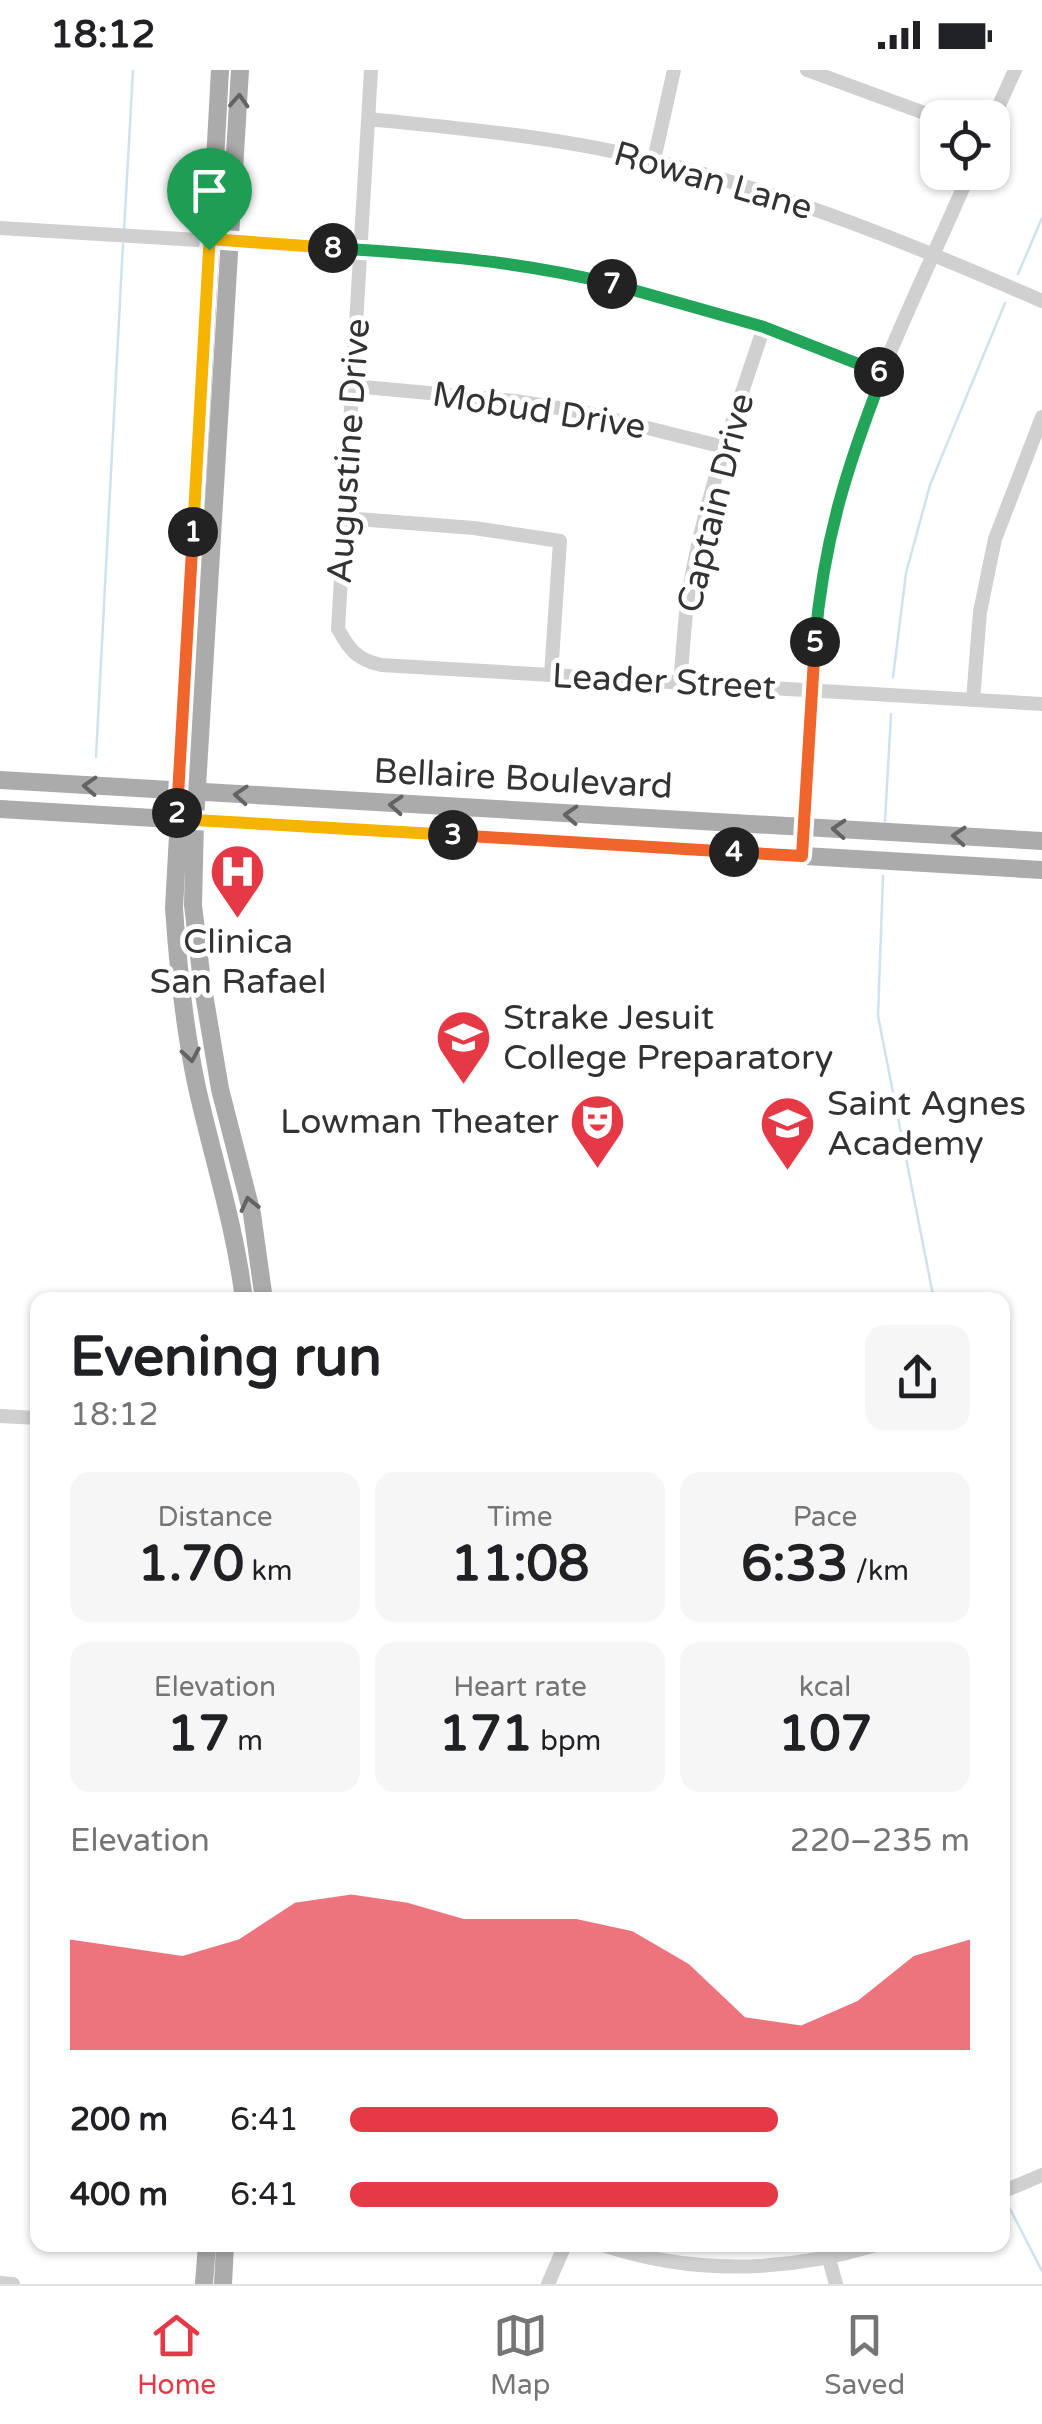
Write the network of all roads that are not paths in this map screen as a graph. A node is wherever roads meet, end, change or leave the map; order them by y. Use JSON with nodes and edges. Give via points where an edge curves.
{"nodes":[{"id":1,"x":220,"y":70,"type":"edge"},
{"id":2,"x":240,"y":70,"type":"edge"},
{"id":3,"x":371,"y":70,"type":"edge"},
{"id":4,"x":674,"y":70,"type":"edge"},
{"id":5,"x":808,"y":70,"type":"edge"},
{"id":6,"x":1015,"y":70,"type":"edge"},
{"id":7,"x":1001,"y":100,"type":"edge"},
{"id":8,"x":920,"y":111,"type":"edge"},
{"id":9,"x":369,"y":120,"type":"junction"},
{"id":10,"x":654,"y":160,"type":"junction"},
{"id":11,"x":962,"y":190,"type":"edge"},
{"id":12,"x":0,"y":228,"type":"edge"},
{"id":13,"x":210,"y":239,"type":"junction"},
{"id":14,"x":230,"y":241,"type":"junction"},
{"id":15,"x":362,"y":250,"type":"junction"},
{"id":16,"x":934,"y":255,"type":"junction"},
{"id":17,"x":1042,"y":301,"type":"edge"},
{"id":18,"x":764,"y":327,"type":"junction"},
{"id":19,"x":883,"y":374,"type":"junction"},
{"id":20,"x":353,"y":386,"type":"junction"},
{"id":21,"x":1042,"y":417,"type":"edge"},
{"id":22,"x":209,"y":429,"type":"junction"},
{"id":23,"x":1038,"y":440,"type":"edge"},
{"id":24,"x":724,"y":447,"type":"junction"},
{"id":25,"x":344,"y":518,"type":"junction"},
{"id":26,"x":189,"y":601,"type":"junction"},
{"id":27,"x":209,"y":602,"type":"junction"},
{"id":28,"x":349,"y":650,"type":"joint"},
{"id":29,"x":551,"y":675,"type":"junction"},
{"id":30,"x":680,"y":682,"type":"junction"},
{"id":31,"x":812,"y":690,"type":"junction"},
{"id":32,"x":973,"y":700,"type":"junction"},
{"id":33,"x":1042,"y":704,"type":"edge"},
{"id":34,"x":0,"y":780,"type":"edge"},
{"id":35,"x":188,"y":792,"type":"junction"},
{"id":36,"x":452,"y":808,"type":"junction"},
{"id":37,"x":0,"y":809,"type":"edge"},
{"id":38,"x":633,"y":818,"type":"junction"},
{"id":39,"x":186,"y":820,"type":"junction"},
{"id":40,"x":804,"y":827,"type":"junction"},
{"id":41,"x":451,"y":835,"type":"junction"},
{"id":42,"x":1042,"y":841,"type":"edge"},
{"id":43,"x":632,"y":846,"type":"junction"},
{"id":44,"x":802,"y":856,"type":"junction"},
{"id":45,"x":1042,"y":870,"type":"edge"},
{"id":46,"x":202,"y":986,"type":"junction"},
{"id":47,"x":180,"y":989,"type":"junction"},
{"id":48,"x":243,"y":1292,"type":"edge"},
{"id":49,"x":263,"y":1292,"type":"edge"},
{"id":50,"x":0,"y":1416,"type":"edge"},
{"id":51,"x":30,"y":1418,"type":"edge"},
{"id":52,"x":1042,"y":2175,"type":"edge"},
{"id":53,"x":1010,"y":2189,"type":"edge"},
{"id":54,"x":206,"y":2252,"type":"edge"},
{"id":55,"x":225,"y":2252,"type":"edge"},
{"id":56,"x":562,"y":2252,"type":"edge"},
{"id":57,"x":624,"y":2252,"type":"edge"},
{"id":58,"x":854,"y":2252,"type":"edge"},
{"id":59,"x":829,"y":2260,"type":"junction"},
{"id":60,"x":0,"y":2283,"type":"edge"},
{"id":61,"x":12,"y":2284,"type":"edge"},
{"id":62,"x":204,"y":2284,"type":"edge"},
{"id":63,"x":223,"y":2284,"type":"edge"},
{"id":64,"x":548,"y":2284,"type":"edge"},
{"id":65,"x":836,"y":2284,"type":"edge"}],
"edges":[{"from":1,"to":13,"type":"main road"},
{"from":14,"to":2,"type":"main road","one_way":true},
{"from":3,"to":9,"type":"street","name":"Augustine Drive"},
{"from":4,"to":10,"type":"street"},
{"from":5,"to":8,"type":"street"},
{"from":6,"to":7,"type":"street"},
{"from":9,"to":10,"type":"street","name":"Rowan Lane","via":[[520,134]]},
{"from":9,"to":15,"type":"street","name":"Augustine Drive"},
{"from":10,"to":16,"type":"street","name":"Rowan Lane","via":[[798,202]]},
{"from":11,"to":16,"type":"street"},
{"from":12,"to":13,"type":"street"},
{"from":13,"to":14,"type":"street"},
{"from":13,"to":22,"type":"main road"},
{"from":14,"to":15,"type":"street"},
{"from":14,"to":22,"type":"main road"},
{"from":15,"to":18,"type":"street","via":[[560,272]]},
{"from":15,"to":20,"type":"street","name":"Augustine Drive"},
{"from":16,"to":17,"type":"street","name":"Rowan Lane"},
{"from":16,"to":19,"type":"street"},
{"from":18,"to":19,"type":"street"},
{"from":18,"to":24,"type":"street","name":"Captain Drive"},
{"from":19,"to":31,"type":"street","via":[[832,522]]},
{"from":20,"to":24,"type":"street","name":"Mobud Drive","via":[[583,412]]},
{"from":20,"to":25,"type":"street","name":"Augustine Drive"},
{"from":21,"to":23,"type":"street"},
{"from":22,"to":26,"type":"main road"},
{"from":22,"to":27,"type":"main road"},
{"from":23,"to":32,"type":"street","via":[[995,539]]},
{"from":24,"to":30,"type":"street","name":"Captain Drive","via":[[688,598]]},
{"from":25,"to":28,"type":"street","name":"Augustine Drive","via":[[338,629]]},
{"from":25,"to":29,"type":"street","via":[[560,541]]},
{"from":26,"to":27,"type":"main road"},
{"from":26,"to":35,"type":"main road"},
{"from":27,"to":35,"type":"main road"},
{"from":28,"to":29,"type":"street","name":"Leader Street","via":[[380,665]]},
{"from":29,"to":30,"type":"street","name":"Leader Street"},
{"from":30,"to":31,"type":"street","name":"Leader Street"},
{"from":31,"to":32,"type":"street","name":"Leader Street"},
{"from":31,"to":40,"type":"street"},
{"from":32,"to":33,"type":"street","name":"Leader Street"},
{"from":35,"to":34,"type":"main road","name":"Bellaire Boulevard","one_way":true},
{"from":36,"to":35,"type":"main road","name":"Bellaire Boulevard","one_way":true},
{"from":35,"to":39,"type":"main road"},
{"from":38,"to":36,"type":"main road","name":"Bellaire Boulevard","one_way":true},
{"from":36,"to":41,"type":"main road"},
{"from":37,"to":39,"type":"main road","name":"Bellaire Boulevard"},
{"from":38,"to":40,"type":"main road","name":"Bellaire Boulevard"},
{"from":38,"to":43,"type":"main road"},
{"from":39,"to":41,"type":"main road","name":"Bellaire Boulevard"},
{"from":39,"to":46,"type":"main road"},
{"from":39,"to":47,"type":"main road","via":[[174,908]]},
{"from":42,"to":40,"type":"main road","name":"Bellaire Boulevard","one_way":true},
{"from":40,"to":44,"type":"street"},
{"from":41,"to":43,"type":"main road","name":"Bellaire Boulevard"},
{"from":43,"to":44,"type":"main road","name":"Bellaire Boulevard"},
{"from":44,"to":45,"type":"main road","name":"Bellaire Boulevard"},
{"from":46,"to":47,"type":"main road"},
{"from":49,"to":46,"type":"main road","one_way":true},
{"from":47,"to":48,"type":"main road","one_way":true},
{"from":50,"to":51,"type":"street"},
{"from":52,"to":53,"type":"street"},
{"from":54,"to":62,"type":"main road"},
{"from":55,"to":63,"type":"main road"},
{"from":56,"to":64,"type":"street"},
{"from":57,"to":59,"type":"street","via":[[712,2267]]},
{"from":58,"to":59,"type":"street"},
{"from":59,"to":65,"type":"street"},
{"from":60,"to":61,"type":"street"}]}
